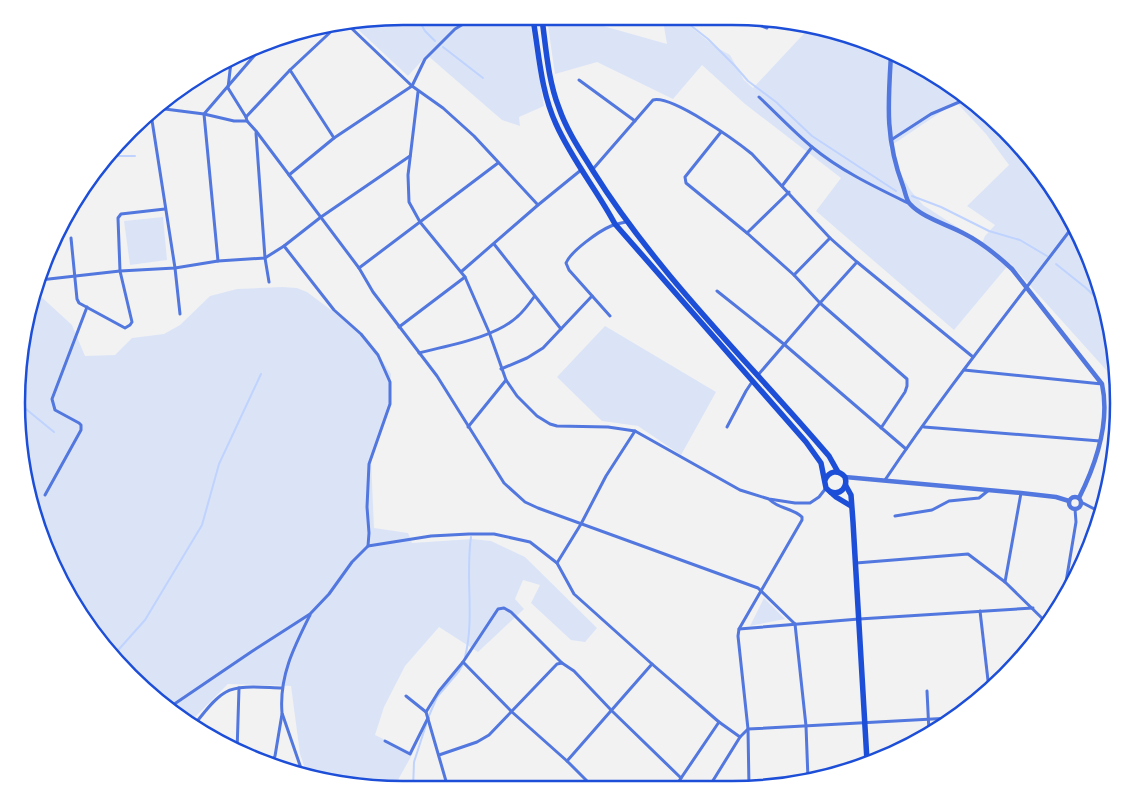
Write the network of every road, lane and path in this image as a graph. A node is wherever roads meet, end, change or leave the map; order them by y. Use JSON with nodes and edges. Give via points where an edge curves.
{"nodes":[{"id":1,"x":462,"y":25,"type":"edge"},
{"id":2,"x":534,"y":25,"type":"edge"},
{"id":3,"x":543,"y":25,"type":"edge"},
{"id":4,"x":763,"y":27,"type":"edge"},
{"id":5,"x":352,"y":28,"type":"edge"},
{"id":6,"x":767,"y":28,"type":"dead end"},
{"id":7,"x":331,"y":32,"type":"edge"},
{"id":8,"x":255,"y":56,"type":"edge"},
{"id":9,"x":891,"y":60,"type":"edge"},
{"id":10,"x":230,"y":68,"type":"edge"},
{"id":11,"x":290,"y":70,"type":"junction"},
{"id":12,"x":579,"y":80,"type":"dead end"},
{"id":13,"x":412,"y":86,"type":"junction"},
{"id":14,"x":228,"y":88,"type":"junction"},
{"id":15,"x":418,"y":92,"type":"junction"},
{"id":16,"x":759,"y":97,"type":"dead end"},
{"id":17,"x":960,"y":102,"type":"edge"},
{"id":18,"x":166,"y":109,"type":"edge"},
{"id":19,"x":204,"y":114,"type":"junction"},
{"id":20,"x":247,"y":119,"type":"junction"},
{"id":21,"x":152,"y":121,"type":"edge"},
{"id":22,"x":635,"y":122,"type":"junction"},
{"id":23,"x":256,"y":131,"type":"junction"},
{"id":24,"x":722,"y":132,"type":"junction"},
{"id":25,"x":334,"y":138,"type":"junction"},
{"id":26,"x":890,"y":140,"type":"junction"},
{"id":27,"x":812,"y":147,"type":"junction"},
{"id":28,"x":410,"y":156,"type":"junction"},
{"id":29,"x":498,"y":162,"type":"junction"},
{"id":30,"x":582,"y":170,"type":"junction"},
{"id":31,"x":592,"y":170,"type":"junction"},
{"id":32,"x":289,"y":175,"type":"junction"},
{"id":33,"x":782,"y":186,"type":"junction"},
{"id":34,"x":789,"y":192,"type":"junction"},
{"id":35,"x":909,"y":203,"type":"junction"},
{"id":36,"x":538,"y":205,"type":"junction"},
{"id":37,"x":165,"y":209,"type":"junction"},
{"id":38,"x":321,"y":217,"type":"junction"},
{"id":39,"x":420,"y":222,"type":"junction"},
{"id":40,"x":626,"y":222,"type":"junction"},
{"id":41,"x":615,"y":224,"type":"junction"},
{"id":42,"x":1069,"y":232,"type":"edge"},
{"id":43,"x":747,"y":233,"type":"junction"},
{"id":44,"x":71,"y":238,"type":"dead end"},
{"id":45,"x":830,"y":238,"type":"junction"},
{"id":46,"x":494,"y":244,"type":"junction"},
{"id":47,"x":284,"y":246,"type":"junction"},
{"id":48,"x":265,"y":258,"type":"junction"},
{"id":49,"x":218,"y":261,"type":"junction"},
{"id":50,"x":857,"y":262,"type":"junction"},
{"id":51,"x":175,"y":268,"type":"junction"},
{"id":52,"x":359,"y":268,"type":"junction"},
{"id":53,"x":120,"y":271,"type":"junction"},
{"id":54,"x":462,"y":271,"type":"junction"},
{"id":55,"x":794,"y":275,"type":"junction"},
{"id":56,"x":76,"y":277,"type":"junction"},
{"id":57,"x":465,"y":277,"type":"junction"},
{"id":58,"x":46,"y":280,"type":"edge"},
{"id":59,"x":269,"y":282,"type":"dead end"},
{"id":60,"x":1026,"y":289,"type":"junction"},
{"id":61,"x":717,"y":291,"type":"dead end"},
{"id":62,"x":592,"y":296,"type":"junction"},
{"id":63,"x":534,"y":297,"type":"junction"},
{"id":64,"x":820,"y":303,"type":"junction"},
{"id":65,"x":86,"y":307,"type":"junction"},
{"id":66,"x":180,"y":314,"type":"dead end"},
{"id":67,"x":610,"y":316,"type":"dead end"},
{"id":68,"x":399,"y":326,"type":"junction"},
{"id":69,"x":561,"y":329,"type":"junction"},
{"id":70,"x":489,"y":332,"type":"junction"},
{"id":71,"x":785,"y":345,"type":"junction"},
{"id":72,"x":419,"y":353,"type":"junction"},
{"id":73,"x":974,"y":357,"type":"junction"},
{"id":74,"x":501,"y":369,"type":"junction"},
{"id":75,"x":963,"y":370,"type":"junction"},
{"id":76,"x":758,"y":376,"type":"junction"},
{"id":77,"x":506,"y":380,"type":"junction"},
{"id":78,"x":752,"y":382,"type":"junction"},
{"id":79,"x":1102,"y":384,"type":"junction"},
{"id":80,"x":468,"y":427,"type":"junction"},
{"id":81,"x":727,"y":427,"type":"dead end"},
{"id":82,"x":923,"y":427,"type":"junction"},
{"id":83,"x":881,"y":428,"type":"junction"},
{"id":84,"x":635,"y":432,"type":"junction"},
{"id":85,"x":1100,"y":441,"type":"junction"},
{"id":86,"x":906,"y":449,"type":"junction"},
{"id":87,"x":838,"y":472,"type":"junction"},
{"id":88,"x":845,"y":477,"type":"junction"},
{"id":89,"x":825,"y":480,"type":"junction"},
{"id":90,"x":885,"y":480,"type":"junction"},
{"id":91,"x":846,"y":486,"type":"junction"},
{"id":92,"x":827,"y":490,"type":"junction"},
{"id":93,"x":989,"y":490,"type":"junction"},
{"id":94,"x":1021,"y":493,"type":"junction"},
{"id":95,"x":45,"y":495,"type":"dead end"},
{"id":96,"x":769,"y":498,"type":"junction"},
{"id":97,"x":1080,"y":500,"type":"junction"},
{"id":98,"x":1068,"y":501,"type":"junction"},
{"id":99,"x":851,"y":506,"type":"junction"},
{"id":100,"x":1075,"y":509,"type":"junction"},
{"id":101,"x":1095,"y":509,"type":"edge"},
{"id":102,"x":895,"y":516,"type":"dead end"},
{"id":103,"x":581,"y":524,"type":"junction"},
{"id":104,"x":368,"y":546,"type":"junction"},
{"id":105,"x":557,"y":563,"type":"junction"},
{"id":106,"x":855,"y":563,"type":"junction"},
{"id":107,"x":1067,"y":577,"type":"edge"},
{"id":108,"x":1006,"y":582,"type":"junction"},
{"id":109,"x":761,"y":590,"type":"junction"},
{"id":110,"x":1033,"y":608,"type":"junction"},
{"id":111,"x":980,"y":611,"type":"junction"},
{"id":112,"x":310,"y":614,"type":"junction"},
{"id":113,"x":1042,"y":618,"type":"edge"},
{"id":114,"x":859,"y":619,"type":"junction"},
{"id":115,"x":796,"y":624,"type":"junction"},
{"id":116,"x":739,"y":629,"type":"junction"},
{"id":117,"x":463,"y":662,"type":"junction"},
{"id":118,"x":562,"y":663,"type":"junction"},
{"id":119,"x":652,"y":664,"type":"junction"},
{"id":120,"x":988,"y":680,"type":"edge"},
{"id":121,"x":239,"y":688,"type":"junction"},
{"id":122,"x":282,"y":688,"type":"junction"},
{"id":123,"x":926,"y":691,"type":"dead end"},
{"id":124,"x":406,"y":696,"type":"dead end"},
{"id":125,"x":174,"y":704,"type":"edge"},
{"id":126,"x":612,"y":711,"type":"junction"},
{"id":127,"x":426,"y":712,"type":"junction"},
{"id":128,"x":512,"y":712,"type":"junction"},
{"id":129,"x":282,"y":713,"type":"junction"},
{"id":130,"x":428,"y":717,"type":"junction"},
{"id":131,"x":940,"y":718,"type":"edge"},
{"id":132,"x":929,"y":719,"type":"junction"},
{"id":133,"x":199,"y":721,"type":"edge"},
{"id":134,"x":719,"y":722,"type":"junction"},
{"id":135,"x":865,"y":722,"type":"junction"},
{"id":136,"x":929,"y":725,"type":"edge"},
{"id":137,"x":806,"y":726,"type":"junction"},
{"id":138,"x":748,"y":729,"type":"junction"},
{"id":139,"x":740,"y":737,"type":"junction"},
{"id":140,"x":385,"y":741,"type":"dead end"},
{"id":141,"x":237,"y":743,"type":"edge"},
{"id":142,"x":439,"y":755,"type":"junction"},
{"id":143,"x":867,"y":756,"type":"edge"},
{"id":144,"x":274,"y":758,"type":"edge"},
{"id":145,"x":567,"y":761,"type":"junction"},
{"id":146,"x":300,"y":767,"type":"edge"},
{"id":147,"x":808,"y":774,"type":"edge"},
{"id":148,"x":681,"y":778,"type":"junction"},
{"id":149,"x":749,"y":780,"type":"edge"},
{"id":150,"x":446,"y":781,"type":"edge"},
{"id":151,"x":587,"y":781,"type":"edge"},
{"id":152,"x":679,"y":781,"type":"edge"},
{"id":153,"x":713,"y":781,"type":"edge"}],
"edges":[{"from":1,"to":13,"type":"street","via":[[425,59]]},
{"from":2,"to":30,"type":"main road","via":[[550,108]]},
{"from":3,"to":31,"type":"main road","via":[[558,106]]},
{"from":4,"to":6,"type":"street"},
{"from":5,"to":13,"type":"street"},
{"from":7,"to":11,"type":"street"},
{"from":8,"to":14,"type":"street"},
{"from":9,"to":26,"type":"street","via":[[887,101]]},
{"from":10,"to":14,"type":"street"},
{"from":11,"to":20,"type":"street"},
{"from":11,"to":25,"type":"street"},
{"from":12,"to":22,"type":"street"},
{"from":13,"to":15,"type":"street"},
{"from":13,"to":25,"type":"street"},
{"from":14,"to":19,"type":"street"},
{"from":14,"to":20,"type":"street"},
{"from":15,"to":28,"type":"street"},
{"from":15,"to":29,"type":"street","via":[[443,108]]},
{"from":16,"to":27,"type":"street"},
{"from":17,"to":26,"type":"street","via":[[931,114]]},
{"from":18,"to":19,"type":"street"},
{"from":19,"to":20,"type":"street","via":[[234,121]]},
{"from":19,"to":49,"type":"street"},
{"from":20,"to":23,"type":"street"},
{"from":21,"to":37,"type":"street"},
{"from":22,"to":24,"type":"street","via":[[650,102],[660,99]]},
{"from":22,"to":31,"type":"street"},
{"from":23,"to":32,"type":"street"},
{"from":23,"to":48,"type":"street"},
{"from":24,"to":33,"type":"street","via":[[752,154]]},
{"from":24,"to":43,"type":"street","via":[[685,177],[688,185]]},
{"from":25,"to":32,"type":"street"},
{"from":26,"to":35,"type":"street","via":[[897,172]]},
{"from":27,"to":33,"type":"street"},
{"from":27,"to":35,"type":"street","via":[[870,184]]},
{"from":28,"to":38,"type":"street"},
{"from":28,"to":39,"type":"street","via":[[408,199]]},
{"from":29,"to":36,"type":"street"},
{"from":29,"to":39,"type":"street"},
{"from":30,"to":36,"type":"street"},
{"from":30,"to":41,"type":"main road"},
{"from":31,"to":40,"type":"main road"},
{"from":32,"to":38,"type":"street"},
{"from":33,"to":34,"type":"street"},
{"from":34,"to":43,"type":"street"},
{"from":34,"to":45,"type":"street"},
{"from":35,"to":60,"type":"street","via":[[988,248],[1012,270]]},
{"from":36,"to":46,"type":"street"},
{"from":37,"to":51,"type":"street"},
{"from":37,"to":53,"type":"street","via":[[121,214],[118,218]]},
{"from":38,"to":47,"type":"street"},
{"from":38,"to":52,"type":"street"},
{"from":39,"to":52,"type":"street"},
{"from":39,"to":54,"type":"street"},
{"from":40,"to":41,"type":"street"},
{"from":40,"to":76,"type":"main road"},
{"from":41,"to":62,"type":"street","via":[[592,238],[566,263],[568,270]]},
{"from":41,"to":78,"type":"main road"},
{"from":42,"to":60,"type":"street"},
{"from":43,"to":55,"type":"street"},
{"from":44,"to":56,"type":"street"},
{"from":45,"to":50,"type":"street"},
{"from":45,"to":55,"type":"street"},
{"from":46,"to":54,"type":"street"},
{"from":46,"to":63,"type":"street"},
{"from":47,"to":48,"type":"street"},
{"from":47,"to":104,"type":"street","via":[[334,310],[361,334],[378,355],[390,382],[390,404],[369,464]]},
{"from":48,"to":49,"type":"street"},
{"from":48,"to":59,"type":"street"},
{"from":49,"to":51,"type":"street"},
{"from":50,"to":64,"type":"street"},
{"from":50,"to":73,"type":"street"},
{"from":51,"to":53,"type":"street"},
{"from":51,"to":66,"type":"street"},
{"from":52,"to":68,"type":"street"},
{"from":53,"to":56,"type":"street"},
{"from":53,"to":65,"type":"street","via":[[132,322],[128,327]]},
{"from":54,"to":57,"type":"street"},
{"from":55,"to":64,"type":"street"},
{"from":56,"to":58,"type":"street"},
{"from":56,"to":65,"type":"street","via":[[77,299]]},
{"from":57,"to":68,"type":"street"},
{"from":57,"to":70,"type":"street"},
{"from":60,"to":73,"type":"street"},
{"from":60,"to":79,"type":"street"},
{"from":61,"to":71,"type":"street"},
{"from":62,"to":67,"type":"street"},
{"from":62,"to":69,"type":"street"},
{"from":63,"to":69,"type":"street"},
{"from":63,"to":70,"type":"street","via":[[516,318]]},
{"from":64,"to":71,"type":"street"},
{"from":64,"to":83,"type":"street","via":[[907,379],[908,386]]},
{"from":65,"to":95,"type":"street","via":[[52,399],[55,410],[79,423],[81,430]]},
{"from":68,"to":72,"type":"street"},
{"from":69,"to":74,"type":"street","via":[[535,354]]},
{"from":70,"to":72,"type":"street"},
{"from":70,"to":74,"type":"street"},
{"from":71,"to":76,"type":"street"},
{"from":71,"to":83,"type":"street"},
{"from":72,"to":80,"type":"street"},
{"from":73,"to":75,"type":"street"},
{"from":74,"to":77,"type":"street"},
{"from":75,"to":79,"type":"street"},
{"from":75,"to":82,"type":"street"},
{"from":76,"to":87,"type":"main road","via":[[829,456]]},
{"from":77,"to":80,"type":"street"},
{"from":77,"to":84,"type":"street","via":[[532,411],[550,424],[615,427]]},
{"from":78,"to":81,"type":"street"},
{"from":78,"to":89,"type":"main road","via":[[819,459]]},
{"from":79,"to":85,"type":"street","via":[[1105,404]]},
{"from":80,"to":103,"type":"street","via":[[504,483],[518,496],[538,508]]},
{"from":82,"to":85,"type":"street"},
{"from":82,"to":86,"type":"street"},
{"from":83,"to":86,"type":"street"},
{"from":84,"to":96,"type":"street","via":[[740,490]]},
{"from":84,"to":103,"type":"street","via":[[606,476]]},
{"from":85,"to":97,"type":"street"},
{"from":86,"to":90,"type":"street"},
{"from":87,"to":88,"type":"main road"},
{"from":87,"to":89,"type":"main road","via":[[830,473]]},
{"from":88,"to":90,"type":"street"},
{"from":88,"to":91,"type":"main road"},
{"from":89,"to":92,"type":"main road"},
{"from":90,"to":93,"type":"street"},
{"from":91,"to":92,"type":"main road","via":[[839,493]]},
{"from":91,"to":99,"type":"main road","via":[[851,495]]},
{"from":92,"to":96,"type":"street","via":[[810,503]]},
{"from":92,"to":99,"type":"main road"},
{"from":93,"to":94,"type":"street"},
{"from":93,"to":102,"type":"street","via":[[979,498],[950,501],[932,510]]},
{"from":94,"to":98,"type":"street"},
{"from":94,"to":108,"type":"street"},
{"from":96,"to":109,"type":"street","via":[[778,506],[798,513],[802,520]]},
{"from":97,"to":98,"type":"street","via":[[1074,496]]},
{"from":97,"to":100,"type":"street","via":[[1079,507]]},
{"from":97,"to":101,"type":"street"},
{"from":98,"to":100,"type":"street"},
{"from":99,"to":106,"type":"main road"},
{"from":100,"to":107,"type":"street"},
{"from":103,"to":105,"type":"street"},
{"from":103,"to":109,"type":"street"},
{"from":104,"to":105,"type":"street","via":[[432,536],[494,534],[530,542]]},
{"from":104,"to":112,"type":"street"},
{"from":105,"to":119,"type":"street","via":[[574,594]]},
{"from":106,"to":108,"type":"street","via":[[968,554]]},
{"from":106,"to":114,"type":"main road"},
{"from":108,"to":110,"type":"street"},
{"from":109,"to":115,"type":"street"},
{"from":109,"to":116,"type":"street"},
{"from":110,"to":111,"type":"street"},
{"from":110,"to":113,"type":"street"},
{"from":111,"to":114,"type":"street"},
{"from":111,"to":120,"type":"street"},
{"from":112,"to":122,"type":"street","via":[[292,648]]},
{"from":112,"to":125,"type":"street"},
{"from":114,"to":115,"type":"street"},
{"from":114,"to":135,"type":"main road"},
{"from":115,"to":116,"type":"street"},
{"from":115,"to":137,"type":"street"},
{"from":116,"to":138,"type":"street"},
{"from":117,"to":118,"type":"street","via":[[498,609],[504,608]]},
{"from":117,"to":127,"type":"street"},
{"from":117,"to":128,"type":"street"},
{"from":118,"to":126,"type":"street","via":[[574,671]]},
{"from":118,"to":128,"type":"street","via":[[557,664]]},
{"from":119,"to":126,"type":"street"},
{"from":119,"to":134,"type":"street"},
{"from":121,"to":122,"type":"street"},
{"from":121,"to":133,"type":"street","via":[[225,692]]},
{"from":121,"to":141,"type":"street"},
{"from":122,"to":129,"type":"street"},
{"from":123,"to":132,"type":"street"},
{"from":124,"to":127,"type":"street"},
{"from":126,"to":145,"type":"street"},
{"from":126,"to":148,"type":"street"},
{"from":127,"to":130,"type":"street"},
{"from":128,"to":142,"type":"street","via":[[483,739]]},
{"from":128,"to":145,"type":"street"},
{"from":129,"to":144,"type":"street"},
{"from":129,"to":146,"type":"street"},
{"from":130,"to":140,"type":"street","via":[[412,753],[408,754]]},
{"from":130,"to":142,"type":"street"},
{"from":131,"to":132,"type":"street"},
{"from":132,"to":135,"type":"street"},
{"from":132,"to":136,"type":"street"},
{"from":134,"to":139,"type":"street"},
{"from":134,"to":148,"type":"street"},
{"from":135,"to":137,"type":"street"},
{"from":135,"to":143,"type":"main road"},
{"from":137,"to":138,"type":"street"},
{"from":137,"to":147,"type":"street"},
{"from":138,"to":139,"type":"street"},
{"from":138,"to":149,"type":"street"},
{"from":139,"to":153,"type":"street"},
{"from":142,"to":150,"type":"street"},
{"from":145,"to":151,"type":"street"},
{"from":148,"to":152,"type":"street"}]}
